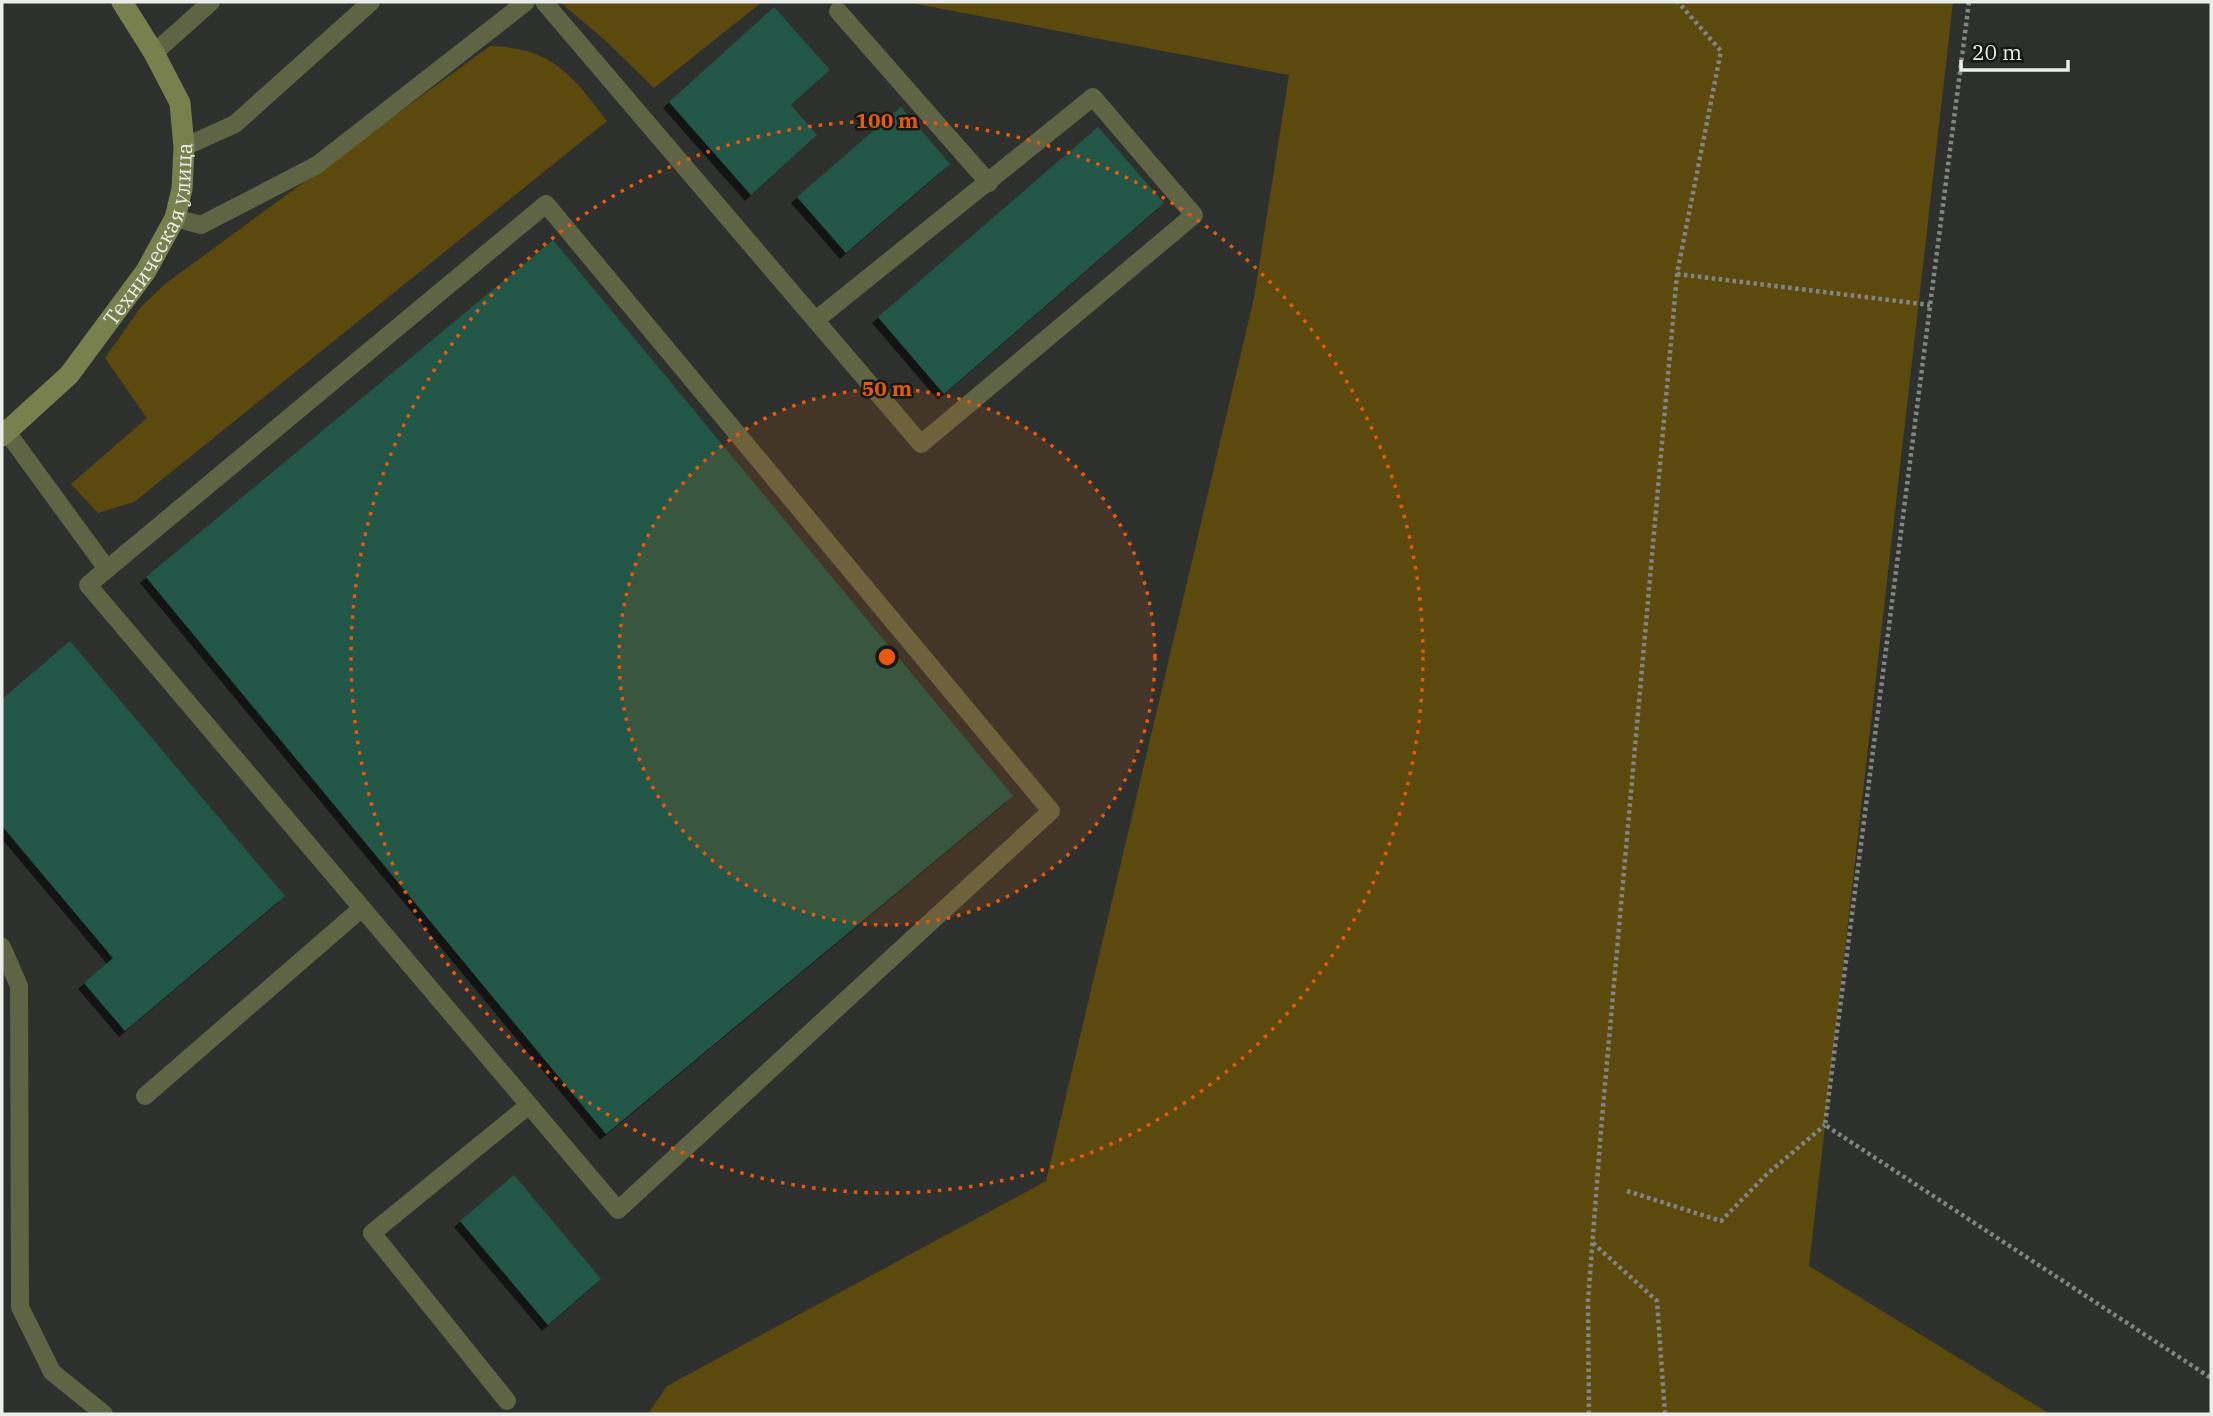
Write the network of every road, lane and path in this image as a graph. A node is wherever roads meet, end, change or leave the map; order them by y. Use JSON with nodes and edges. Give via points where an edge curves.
{"nodes":[{"id":1,"x":122,"y":2,"type":"edge"},
{"id":2,"x":211,"y":2,"type":"edge"},
{"id":3,"x":371,"y":2,"type":"edge"},
{"id":4,"x":526,"y":2,"type":"edge"},
{"id":5,"x":544,"y":2,"type":"edge"},
{"id":6,"x":1678,"y":2,"type":"edge"},
{"id":7,"x":1969,"y":2,"type":"edge"},
{"id":8,"x":838,"y":11,"type":"dead end"},
{"id":9,"x":154,"y":53,"type":"junction"},
{"id":10,"x":184,"y":147,"type":"junction"},
{"id":11,"x":989,"y":183,"type":"junction"},
{"id":12,"x":176,"y":218,"type":"junction"},
{"id":13,"x":1677,"y":274,"type":"junction"},
{"id":14,"x":1930,"y":305,"type":"junction"},
{"id":15,"x":817,"y":319,"type":"junction"},
{"id":16,"x":4,"y":434,"type":"edge"},
{"id":17,"x":107,"y":569,"type":"junction"},
{"id":18,"x":362,"y":908,"type":"junction"},
{"id":19,"x":2,"y":947,"type":"edge"},
{"id":20,"x":145,"y":1096,"type":"dead end"},
{"id":21,"x":529,"y":1105,"type":"junction"},
{"id":22,"x":1825,"y":1125,"type":"junction"},
{"id":23,"x":1627,"y":1191,"type":"dead end"},
{"id":24,"x":1592,"y":1243,"type":"junction"},
{"id":25,"x":2211,"y":1378,"type":"edge"},
{"id":26,"x":507,"y":1401,"type":"dead end"},
{"id":27,"x":104,"y":1414,"type":"edge"},
{"id":28,"x":1589,"y":1414,"type":"edge"},
{"id":29,"x":1665,"y":1414,"type":"edge"}],
"edges":[{"from":1,"to":9,"type":"street","name":"Техническая улица"},
{"from":2,"to":9,"type":"lane"},
{"from":3,"to":10,"type":"lane","via":[[235,124]]},
{"from":4,"to":12,"type":"lane","via":[[317,165],[201,225]]},
{"from":5,"to":15,"type":"lane"},
{"from":6,"to":13,"type":"path","via":[[1721,51]]},
{"from":7,"to":14,"type":"path"},
{"from":8,"to":11,"type":"lane"},
{"from":9,"to":10,"type":"street","name":"Техническая улица","via":[[180,103]]},
{"from":10,"to":12,"type":"street","name":"Техническая улица"},
{"from":11,"to":15,"type":"lane"},
{"from":11,"to":15,"type":"lane","via":[[1093,97],[1194,215],[921,444]]},
{"from":12,"to":16,"type":"street","name":"Техническая улица","via":[[146,271],[69,375]]},
{"from":13,"to":14,"type":"path"},
{"from":13,"to":24,"type":"path"},
{"from":14,"to":22,"type":"path"},
{"from":16,"to":17,"type":"lane"},
{"from":17,"to":18,"type":"lane","via":[[88,585]]},
{"from":17,"to":21,"type":"lane","via":[[546,204],[1051,811],[618,1210]]},
{"from":18,"to":20,"type":"lane"},
{"from":18,"to":21,"type":"lane"},
{"from":19,"to":27,"type":"lane","via":[[19,986],[20,1307],[52,1371]]},
{"from":21,"to":26,"type":"lane","via":[[372,1233]]},
{"from":22,"to":23,"type":"path","via":[[1721,1221]]},
{"from":22,"to":25,"type":"path"},
{"from":24,"to":28,"type":"path"},
{"from":24,"to":29,"type":"path","via":[[1657,1301]]}]}
